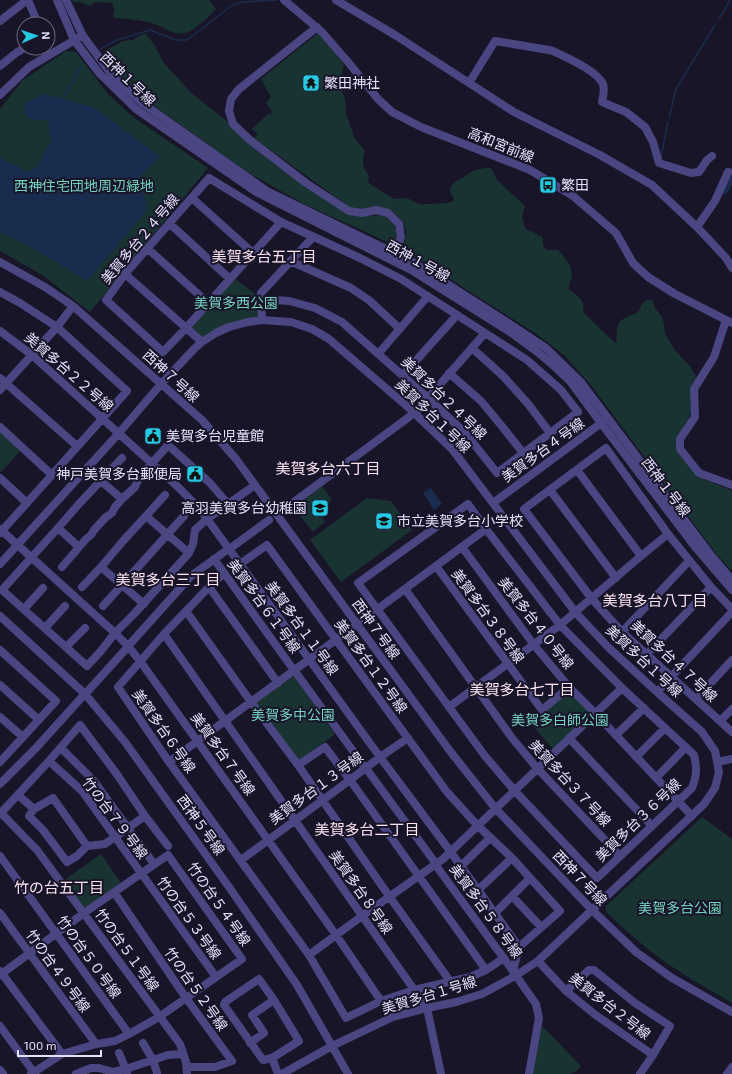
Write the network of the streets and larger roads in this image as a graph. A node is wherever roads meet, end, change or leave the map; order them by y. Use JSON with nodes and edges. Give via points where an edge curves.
{"nodes":[{"id":1,"x":28,"y":0,"type":"edge"},
{"id":2,"x":57,"y":0,"type":"edge"},
{"id":3,"x":66,"y":0,"type":"edge"},
{"id":4,"x":336,"y":0,"type":"edge"},
{"id":5,"x":285,"y":1,"type":"edge"},
{"id":6,"x":35,"y":16,"type":"edge"},
{"id":7,"x":0,"y":21,"type":"edge"},
{"id":8,"x":317,"y":27,"type":"junction"},
{"id":9,"x":83,"y":36,"type":"junction"},
{"id":10,"x":74,"y":40,"type":"junction"},
{"id":11,"x":16,"y":53,"type":"edge"},
{"id":12,"x":0,"y":66,"type":"edge"},
{"id":13,"x":469,"y":83,"type":"junction"},
{"id":14,"x":0,"y":95,"type":"edge"},
{"id":15,"x":712,"y":156,"type":"dead end"},
{"id":16,"x":728,"y":172,"type":"dead end"},
{"id":17,"x":192,"y":198,"type":"junction"},
{"id":18,"x":281,"y":222,"type":"junction"},
{"id":19,"x":169,"y":223,"type":"junction"},
{"id":20,"x":697,"y":227,"type":"junction"},
{"id":21,"x":313,"y":237,"type":"junction"},
{"id":22,"x":147,"y":248,"type":"junction"},
{"id":23,"x":253,"y":253,"type":"junction"},
{"id":24,"x":395,"y":253,"type":"junction"},
{"id":25,"x":290,"y":261,"type":"junction"},
{"id":26,"x":0,"y":262,"type":"edge"},
{"id":27,"x":732,"y":268,"type":"edge"},
{"id":28,"x":125,"y":274,"type":"junction"},
{"id":29,"x":230,"y":279,"type":"junction"},
{"id":30,"x":0,"y":292,"type":"edge"},
{"id":31,"x":428,"y":296,"type":"junction"},
{"id":32,"x":261,"y":299,"type":"junction"},
{"id":33,"x":208,"y":303,"type":"junction"},
{"id":34,"x":73,"y":306,"type":"junction"},
{"id":35,"x":456,"y":314,"type":"junction"},
{"id":36,"x":262,"y":320,"type":"junction"},
{"id":37,"x":729,"y":322,"type":"edge"},
{"id":38,"x":57,"y":327,"type":"junction"},
{"id":39,"x":186,"y":328,"type":"junction"},
{"id":40,"x":400,"y":329,"type":"junction"},
{"id":41,"x":0,"y":331,"type":"edge"},
{"id":42,"x":485,"y":333,"type":"junction"},
{"id":43,"x":202,"y":342,"type":"junction"},
{"id":44,"x":472,"y":348,"type":"junction"},
{"id":45,"x":379,"y":353,"type":"junction"},
{"id":46,"x":32,"y":355,"type":"junction"},
{"id":47,"x":450,"y":373,"type":"junction"},
{"id":48,"x":403,"y":375,"type":"junction"},
{"id":49,"x":3,"y":380,"type":"edge"},
{"id":50,"x":161,"y":384,"type":"junction"},
{"id":51,"x":0,"y":390,"type":"edge"},
{"id":52,"x":428,"y":398,"type":"junction"},
{"id":53,"x":412,"y":415,"type":"junction"},
{"id":54,"x":103,"y":418,"type":"junction"},
{"id":55,"x":608,"y":419,"type":"junction"},
{"id":56,"x":601,"y":423,"type":"junction"},
{"id":57,"x":0,"y":427,"type":"edge"},
{"id":58,"x":119,"y":433,"type":"junction"},
{"id":59,"x":550,"y":433,"type":"junction"},
{"id":60,"x":78,"y":446,"type":"junction"},
{"id":61,"x":523,"y":453,"type":"junction"},
{"id":62,"x":122,"y":458,"type":"dead end"},
{"id":63,"x":151,"y":463,"type":"junction"},
{"id":64,"x":577,"y":470,"type":"junction"},
{"id":65,"x":52,"y":475,"type":"junction"},
{"id":66,"x":0,"y":478,"type":"edge"},
{"id":67,"x":101,"y":481,"type":"junction"},
{"id":68,"x":255,"y":485,"type":"junction"},
{"id":69,"x":732,"y":485,"type":"edge"},
{"id":70,"x":550,"y":490,"type":"junction"},
{"id":71,"x":165,"y":494,"type":"dead end"},
{"id":72,"x":122,"y":499,"type":"junction"},
{"id":73,"x":27,"y":503,"type":"junction"},
{"id":74,"x":493,"y":503,"type":"junction"},
{"id":75,"x":228,"y":504,"type":"junction"},
{"id":76,"x":283,"y":510,"type":"dead end"},
{"id":77,"x":146,"y":516,"type":"junction"},
{"id":78,"x":184,"y":516,"type":"dead end"},
{"id":79,"x":207,"y":519,"type":"junction"},
{"id":80,"x":269,"y":520,"type":"dead end"},
{"id":81,"x":58,"y":528,"type":"junction"},
{"id":82,"x":486,"y":530,"type":"junction"},
{"id":83,"x":1,"y":531,"type":"edge"},
{"id":84,"x":167,"y":534,"type":"junction"},
{"id":85,"x":668,"y":534,"type":"junction"},
{"id":86,"x":17,"y":545,"type":"junction"},
{"id":87,"x":79,"y":547,"type":"junction"},
{"id":88,"x":462,"y":547,"type":"junction"},
{"id":89,"x":189,"y":553,"type":"junction"},
{"id":90,"x":641,"y":556,"type":"junction"},
{"id":91,"x":31,"y":558,"type":"junction"},
{"id":92,"x":214,"y":560,"type":"junction"},
{"id":93,"x":690,"y":561,"type":"junction"},
{"id":94,"x":0,"y":564,"type":"edge"},
{"id":95,"x":240,"y":564,"type":"junction"},
{"id":96,"x":436,"y":566,"type":"junction"},
{"id":97,"x":62,"y":567,"type":"dead end"},
{"id":98,"x":101,"y":567,"type":"junction"},
{"id":99,"x":224,"y":573,"type":"junction"},
{"id":100,"x":616,"y":578,"type":"junction"},
{"id":101,"x":732,"y":580,"type":"edge"},
{"id":102,"x":122,"y":585,"type":"junction"},
{"id":103,"x":82,"y":587,"type":"dead end"},
{"id":104,"x":209,"y":587,"type":"junction"},
{"id":105,"x":711,"y":587,"type":"junction"},
{"id":106,"x":43,"y":588,"type":"dead end"},
{"id":107,"x":405,"y":589,"type":"junction"},
{"id":108,"x":732,"y":590,"type":"edge"},
{"id":109,"x":592,"y":599,"type":"junction"},
{"id":110,"x":144,"y":604,"type":"junction"},
{"id":111,"x":65,"y":606,"type":"dead end"},
{"id":112,"x":103,"y":606,"type":"dead end"},
{"id":113,"x":24,"y":609,"type":"junction"},
{"id":114,"x":186,"y":610,"type":"junction"},
{"id":115,"x":377,"y":610,"type":"junction"},
{"id":116,"x":732,"y":611,"type":"edge"},
{"id":117,"x":576,"y":613,"type":"junction"},
{"id":118,"x":0,"y":616,"type":"edge"},
{"id":119,"x":356,"y":625,"type":"junction"},
{"id":120,"x":560,"y":626,"type":"junction"},
{"id":121,"x":45,"y":628,"type":"junction"},
{"id":122,"x":84,"y":628,"type":"dead end"},
{"id":123,"x":622,"y":632,"type":"junction"},
{"id":124,"x":115,"y":633,"type":"junction"},
{"id":125,"x":164,"y":634,"type":"junction"},
{"id":126,"x":336,"y":640,"type":"junction"},
{"id":127,"x":534,"y":645,"type":"junction"},
{"id":128,"x":66,"y":647,"type":"junction"},
{"id":129,"x":0,"y":650,"type":"edge"},
{"id":130,"x":647,"y":654,"type":"junction"},
{"id":131,"x":310,"y":659,"type":"junction"},
{"id":132,"x":732,"y":660,"type":"edge"},
{"id":133,"x":140,"y":661,"type":"junction"},
{"id":134,"x":507,"y":664,"type":"junction"},
{"id":135,"x":671,"y":676,"type":"junction"},
{"id":136,"x":278,"y":683,"type":"junction"},
{"id":137,"x":0,"y":685,"type":"edge"},
{"id":138,"x":476,"y":687,"type":"junction"},
{"id":139,"x":569,"y":687,"type":"junction"},
{"id":140,"x":622,"y":688,"type":"junction"},
{"id":141,"x":657,"y":692,"type":"junction"},
{"id":142,"x":696,"y":699,"type":"junction"},
{"id":143,"x":251,"y":702,"type":"junction"},
{"id":144,"x":449,"y":707,"type":"junction"},
{"id":145,"x":644,"y":708,"type":"junction"},
{"id":146,"x":732,"y":709,"type":"edge"},
{"id":147,"x":595,"y":713,"type":"junction"},
{"id":148,"x":0,"y":717,"type":"edge"},
{"id":149,"x":39,"y":720,"type":"junction"},
{"id":150,"x":224,"y":721,"type":"junction"},
{"id":151,"x":720,"y":722,"type":"junction"},
{"id":152,"x":665,"y":728,"type":"junction"},
{"id":153,"x":732,"y":732,"type":"edge"},
{"id":154,"x":616,"y":735,"type":"junction"},
{"id":155,"x":23,"y":737,"type":"junction"},
{"id":156,"x":408,"y":738,"type":"junction"},
{"id":157,"x":569,"y":738,"type":"junction"},
{"id":158,"x":197,"y":741,"type":"junction"},
{"id":159,"x":686,"y":747,"type":"junction"},
{"id":160,"x":61,"y":748,"type":"junction"},
{"id":161,"x":380,"y":757,"type":"junction"},
{"id":162,"x":636,"y":757,"type":"junction"},
{"id":163,"x":732,"y":759,"type":"edge"},
{"id":164,"x":0,"y":762,"type":"edge"},
{"id":165,"x":49,"y":762,"type":"junction"},
{"id":166,"x":169,"y":762,"type":"junction"},
{"id":167,"x":717,"y":762,"type":"junction"},
{"id":168,"x":298,"y":765,"type":"junction"},
{"id":169,"x":537,"y":768,"type":"junction"},
{"id":170,"x":366,"y":769,"type":"joint"},
{"id":171,"x":656,"y":778,"type":"junction"},
{"id":172,"x":350,"y":780,"type":"junction"},
{"id":173,"x":0,"y":784,"type":"edge"},
{"id":174,"x":514,"y":790,"type":"junction"},
{"id":175,"x":18,"y":795,"type":"junction"},
{"id":176,"x":322,"y":800,"type":"junction"},
{"id":177,"x":678,"y":802,"type":"junction"},
{"id":178,"x":495,"y":808,"type":"junction"},
{"id":179,"x":34,"y":810,"type":"junction"},
{"id":180,"x":0,"y":813,"type":"edge"},
{"id":181,"x":145,"y":816,"type":"junction"},
{"id":182,"x":692,"y":816,"type":"junction"},
{"id":183,"x":295,"y":820,"type":"junction"},
{"id":184,"x":477,"y":825,"type":"junction"},
{"id":185,"x":652,"y":826,"type":"junction"},
{"id":186,"x":128,"y":828,"type":"junction"},
{"id":187,"x":116,"y":837,"type":"junction"},
{"id":188,"x":490,"y":838,"type":"junction"},
{"id":189,"x":268,"y":840,"type":"junction"},
{"id":190,"x":87,"y":846,"type":"junction"},
{"id":191,"x":168,"y":846,"type":"dead end"},
{"id":192,"x":450,"y":851,"type":"junction"},
{"id":193,"x":0,"y":856,"type":"edge"},
{"id":194,"x":620,"y":856,"type":"junction"},
{"id":195,"x":512,"y":858,"type":"junction"},
{"id":196,"x":241,"y":860,"type":"junction"},
{"id":197,"x":154,"y":864,"type":"junction"},
{"id":198,"x":460,"y":866,"type":"junction"},
{"id":199,"x":141,"y":874,"type":"junction"},
{"id":200,"x":418,"y":876,"type":"junction"},
{"id":201,"x":530,"y":878,"type":"junction"},
{"id":202,"x":478,"y":890,"type":"junction"},
{"id":203,"x":114,"y":892,"type":"junction"},
{"id":204,"x":389,"y":896,"type":"junction"},
{"id":205,"x":512,"y":896,"type":"junction"},
{"id":206,"x":592,"y":910,"type":"junction"},
{"id":207,"x":0,"y":913,"type":"edge"},
{"id":208,"x":84,"y":913,"type":"junction"},
{"id":209,"x":495,"y":913,"type":"junction"},
{"id":210,"x":362,"y":916,"type":"junction"},
{"id":211,"x":542,"y":928,"type":"junction"},
{"id":212,"x":56,"y":933,"type":"junction"},
{"id":213,"x":336,"y":935,"type":"junction"},
{"id":214,"x":519,"y":947,"type":"junction"},
{"id":215,"x":30,"y":953,"type":"junction"},
{"id":216,"x":309,"y":955,"type":"junction"},
{"id":217,"x":504,"y":958,"type":"junction"},
{"id":218,"x":538,"y":961,"type":"junction"},
{"id":219,"x":486,"y":970,"type":"junction"},
{"id":220,"x":1,"y":973,"type":"edge"},
{"id":221,"x":216,"y":977,"type":"junction"},
{"id":222,"x":519,"y":980,"type":"dead end"},
{"id":223,"x":450,"y":981,"type":"junction"},
{"id":224,"x":414,"y":990,"type":"junction"},
{"id":225,"x":566,"y":991,"type":"junction"},
{"id":226,"x":186,"y":998,"type":"junction"},
{"id":227,"x":274,"y":1000,"type":"junction"},
{"id":228,"x":381,"y":1001,"type":"junction"},
{"id":229,"x":427,"y":1008,"type":"junction"},
{"id":230,"x":732,"y":1012,"type":"edge"},
{"id":231,"x":159,"y":1017,"type":"junction"},
{"id":232,"x":0,"y":1026,"type":"edge"},
{"id":233,"x":129,"y":1034,"type":"junction"},
{"id":234,"x":143,"y":1043,"type":"dead end"},
{"id":235,"x":250,"y":1043,"type":"junction"},
{"id":236,"x":96,"y":1044,"type":"junction"},
{"id":237,"x":332,"y":1046,"type":"junction"},
{"id":238,"x":119,"y":1053,"type":"dead end"},
{"id":239,"x":62,"y":1054,"type":"junction"},
{"id":240,"x":183,"y":1054,"type":"junction"},
{"id":241,"x":653,"y":1054,"type":"junction"},
{"id":242,"x":272,"y":1058,"type":"junction"},
{"id":243,"x":153,"y":1060,"type":"junction"},
{"id":244,"x":732,"y":1066,"type":"edge"},
{"id":245,"x":0,"y":1070,"type":"edge"},
{"id":246,"x":100,"y":1071,"type":"edge"},
{"id":247,"x":187,"y":1071,"type":"edge"},
{"id":248,"x":127,"y":1072,"type":"edge"},
{"id":249,"x":33,"y":1073,"type":"edge"},
{"id":250,"x":157,"y":1073,"type":"dead end"},
{"id":251,"x":3,"y":1074,"type":"edge"},
{"id":252,"x":76,"y":1074,"type":"edge"},
{"id":253,"x":278,"y":1074,"type":"edge"},
{"id":254,"x":282,"y":1074,"type":"edge"},
{"id":255,"x":348,"y":1074,"type":"edge"},
{"id":256,"x":441,"y":1074,"type":"edge"},
{"id":257,"x":529,"y":1074,"type":"edge"},
{"id":258,"x":640,"y":1074,"type":"edge"},
{"id":259,"x":727,"y":1074,"type":"edge"}],
"edges":[{"from":1,"to":6,"type":"street"},
{"from":1,"to":7,"type":"street"},
{"from":2,"to":10,"type":"street","name":"西神１号線"},
{"from":3,"to":9,"type":"street","name":"西神１号線"},
{"from":4,"to":13,"type":"street"},
{"from":5,"to":8,"type":"street","name":"高和宮前線"},
{"from":8,"to":24,"type":"street","via":[[239,89],[231,99],[229,111],[233,124],[306,183],[349,211],[362,214],[376,210],[388,213],[399,224],[401,237]]},
{"from":8,"to":37,"type":"street","name":"高和宮前線","via":[[392,112],[421,127],[530,170],[573,196],[616,233],[633,263],[648,277]]},
{"from":9,"to":10,"type":"street"},
{"from":9,"to":24,"type":"street","name":"西神１号線","via":[[112,75],[142,103],[267,190]]},
{"from":10,"to":14,"type":"street","via":[[29,67]]},
{"from":10,"to":56,"type":"street","name":"西神１号線","via":[[100,74],[136,109],[256,192],[412,270],[529,346],[570,381]]},
{"from":11,"to":12,"type":"street"},
{"from":13,"to":15,"type":"street","via":[[495,41],[553,51],[594,73],[603,84],[602,102],[626,112],[645,127],[653,142],[659,163],[691,173],[699,172]]},
{"from":13,"to":20,"type":"street","via":[[514,112],[600,155],[652,185]]},
{"from":16,"to":20,"type":"street","via":[[715,201]]},
{"from":17,"to":18,"type":"street","name":"美賀多台２４号線","via":[[209,178]]},
{"from":17,"to":19,"type":"street","name":"美賀多台２４号線"},
{"from":17,"to":23,"type":"street"},
{"from":18,"to":21,"type":"street","name":"美賀多台２４号線"},
{"from":18,"to":23,"type":"street","name":"美賀多台２４号線"},
{"from":19,"to":22,"type":"street","name":"美賀多台２４号線"},
{"from":19,"to":29,"type":"street"},
{"from":20,"to":27,"type":"street"},
{"from":21,"to":25,"type":"street"},
{"from":21,"to":31,"type":"street","name":"美賀多台２４号線","via":[[401,279]]},
{"from":22,"to":28,"type":"street","name":"美賀多台２４号線"},
{"from":22,"to":33,"type":"street"},
{"from":23,"to":29,"type":"street","name":"美賀多台２４号線"},
{"from":24,"to":55,"type":"street","name":"西神１号線","via":[[546,348],[580,381]]},
{"from":25,"to":32,"type":"street","via":[[261,293]]},
{"from":25,"to":40,"type":"street","via":[[351,288],[370,301]]},
{"from":26,"to":34,"type":"street","name":"西神７号線"},
{"from":28,"to":39,"type":"street"},
{"from":28,"to":39,"type":"street","name":"美賀多台２４号線","via":[[106,300],[162,352]]},
{"from":29,"to":33,"type":"street","name":"美賀多台２４号線"},
{"from":30,"to":38,"type":"street"},
{"from":31,"to":35,"type":"street","name":"美賀多台２４号線"},
{"from":31,"to":40,"type":"street"},
{"from":32,"to":36,"type":"street"},
{"from":32,"to":45,"type":"street","name":"美賀多台２４号線","via":[[289,301],[315,308],[342,322]]},
{"from":33,"to":39,"type":"street","name":"美賀多台２４号線"},
{"from":34,"to":38,"type":"street"},
{"from":34,"to":50,"type":"street","name":"西神７号線"},
{"from":35,"to":42,"type":"street","name":"美賀多台２４号線"},
{"from":35,"to":48,"type":"street"},
{"from":36,"to":43,"type":"street","name":"美賀多台１号線","via":[[230,327]]},
{"from":36,"to":53,"type":"street","name":"美賀多台１号線","via":[[291,322],[329,338]]},
{"from":37,"to":69,"type":"street","via":[[714,357],[694,389],[695,417],[680,439],[680,449],[699,473]]},
{"from":38,"to":46,"type":"street"},
{"from":38,"to":54,"type":"street","via":[[127,392]]},
{"from":39,"to":43,"type":"street"},
{"from":40,"to":45,"type":"street"},
{"from":41,"to":46,"type":"street","name":"美賀多台２２号線"},
{"from":42,"to":44,"type":"street"},
{"from":42,"to":59,"type":"street","name":"美賀多台２４号線","via":[[527,360],[561,390],[578,412]]},
{"from":43,"to":50,"type":"street","name":"美賀多台１号線"},
{"from":44,"to":47,"type":"street"},
{"from":44,"to":59,"type":"street","via":[[503,376]]},
{"from":45,"to":48,"type":"street","name":"美賀多台２４号線"},
{"from":46,"to":49,"type":"street"},
{"from":46,"to":54,"type":"street","name":"美賀多台２２号線"},
{"from":47,"to":52,"type":"street"},
{"from":47,"to":61,"type":"street","via":[[481,401]]},
{"from":48,"to":52,"type":"street","name":"美賀多台２４号線"},
{"from":49,"to":51,"type":"street"},
{"from":49,"to":60,"type":"street"},
{"from":50,"to":58,"type":"street","name":"美賀多台１号線"},
{"from":50,"to":68,"type":"street","name":"西神７号線","via":[[202,420]]},
{"from":52,"to":53,"type":"street"},
{"from":52,"to":61,"type":"street","name":"美賀多台２４号線","via":[[466,434],[497,473]]},
{"from":53,"to":74,"type":"street","name":"美賀多台１号線","via":[[452,449]]},
{"from":53,"to":76,"type":"street"},
{"from":54,"to":58,"type":"street","name":"美賀多台２２号線"},
{"from":54,"to":60,"type":"street"},
{"from":55,"to":56,"type":"street","name":"美賀多台４号線"},
{"from":55,"to":101,"type":"street","name":"西神１号線"},
{"from":56,"to":74,"type":"street","name":"美賀多台４号線"},
{"from":56,"to":108,"type":"street","name":"西神１号線","via":[[696,548]]},
{"from":57,"to":65,"type":"street"},
{"from":58,"to":63,"type":"street","name":"美賀多台１１号線"},
{"from":58,"to":86,"type":"street","name":"美賀多台１号線"},
{"from":59,"to":61,"type":"street","name":"美賀多台２４号線"},
{"from":60,"to":65,"type":"street"},
{"from":62,"to":67,"type":"street"},
{"from":63,"to":72,"type":"street","via":[[135,487]]},
{"from":63,"to":75,"type":"street","via":[[168,445],[210,483]]},
{"from":63,"to":79,"type":"street","name":"美賀多台１１号線","via":[[178,487]]},
{"from":64,"to":70,"type":"street","name":"美賀多台４７号線"},
{"from":64,"to":85,"type":"street","name":"美賀多台４７号線","via":[[606,448]]},
{"from":64,"to":90,"type":"street"},
{"from":65,"to":73,"type":"street"},
{"from":66,"to":73,"type":"street"},
{"from":67,"to":72,"type":"street"},
{"from":67,"to":81,"type":"street"},
{"from":68,"to":75,"type":"street"},
{"from":68,"to":119,"type":"street","name":"西神７号線"},
{"from":70,"to":100,"type":"street"},
{"from":70,"to":109,"type":"street","name":"美賀多台４７号線","via":[[524,509]]},
{"from":71,"to":77,"type":"street"},
{"from":72,"to":87,"type":"street"},
{"from":73,"to":83,"type":"street"},
{"from":74,"to":117,"type":"street","name":"美賀多台１号線"},
{"from":75,"to":79,"type":"street"},
{"from":77,"to":84,"type":"street"},
{"from":77,"to":98,"type":"street"},
{"from":78,"to":84,"type":"street"},
{"from":79,"to":89,"type":"street","via":[[195,530]]},
{"from":79,"to":95,"type":"street","name":"美賀多台１１号線"},
{"from":80,"to":92,"type":"street"},
{"from":81,"to":87,"type":"street"},
{"from":81,"to":91,"type":"street"},
{"from":82,"to":88,"type":"street"},
{"from":82,"to":115,"type":"street","name":"美賀多台３６号線","via":[[468,504],[358,583]]},
{"from":82,"to":120,"type":"street","name":"美賀多台３６号線"},
{"from":83,"to":86,"type":"street","name":"美賀多台７号線"},
{"from":84,"to":89,"type":"street"},
{"from":84,"to":102,"type":"street"},
{"from":85,"to":90,"type":"street"},
{"from":85,"to":93,"type":"street","name":"美賀多台４７号線"},
{"from":86,"to":91,"type":"street","name":"美賀多台７号線"},
{"from":86,"to":94,"type":"street","name":"美賀多台１号線"},
{"from":87,"to":97,"type":"street"},
{"from":88,"to":96,"type":"street"},
{"from":88,"to":127,"type":"street","name":"美賀多台４０号線"},
{"from":89,"to":110,"type":"street"},
{"from":90,"to":100,"type":"street"},
{"from":91,"to":113,"type":"street","via":[[2,590]]},
{"from":91,"to":124,"type":"street","name":"美賀多台７号線"},
{"from":92,"to":99,"type":"street","name":"美賀多台６１号線"},
{"from":92,"to":173,"type":"street","via":[[191,576],[36,748]]},
{"from":93,"to":105,"type":"street","name":"美賀多台４７号線"},
{"from":93,"to":123,"type":"street"},
{"from":95,"to":126,"type":"street","name":"美賀多台１２号線","via":[[267,545]]},
{"from":95,"to":131,"type":"street","name":"美賀多台１１号線"},
{"from":96,"to":107,"type":"street"},
{"from":96,"to":134,"type":"street","name":"美賀多台３８号線"},
{"from":98,"to":102,"type":"street"},
{"from":98,"to":103,"type":"street"},
{"from":99,"to":104,"type":"street","name":"美賀多台６号線"},
{"from":99,"to":170,"type":"street","name":"美賀多台６１号線"},
{"from":100,"to":109,"type":"street"},
{"from":102,"to":110,"type":"street"},
{"from":102,"to":112,"type":"street"},
{"from":104,"to":114,"type":"street","name":"美賀多台６号線"},
{"from":104,"to":136,"type":"street"},
{"from":105,"to":116,"type":"street","name":"美賀多台４７号線"},
{"from":105,"to":130,"type":"street"},
{"from":106,"to":113,"type":"street"},
{"from":107,"to":115,"type":"street"},
{"from":107,"to":138,"type":"street","name":"美賀多台３７号線"},
{"from":109,"to":117,"type":"street"},
{"from":109,"to":123,"type":"street","name":"美賀多台４７号線"},
{"from":110,"to":124,"type":"street"},
{"from":111,"to":121,"type":"street"},
{"from":113,"to":121,"type":"street"},
{"from":114,"to":125,"type":"street","name":"美賀多台６号線"},
{"from":114,"to":143,"type":"street"},
{"from":115,"to":119,"type":"street"},
{"from":115,"to":144,"type":"street","name":"美賀多台３６号線"},
{"from":116,"to":135,"type":"street"},
{"from":117,"to":120,"type":"street"},
{"from":117,"to":141,"type":"street","name":"美賀多台１号線","via":[[609,648]]},
{"from":118,"to":237,"type":"street","name":"西神５号線","via":[[85,694],[125,742],[297,985]]},
{"from":119,"to":126,"type":"street"},
{"from":119,"to":178,"type":"street","name":"西神７号線"},
{"from":120,"to":127,"type":"street"},
{"from":120,"to":140,"type":"street","name":"美賀多台３６号線"},
{"from":121,"to":128,"type":"street"},
{"from":122,"to":128,"type":"street"},
{"from":123,"to":130,"type":"street","name":"美賀多台４７号線"},
{"from":124,"to":128,"type":"street","via":[[87,666]]},
{"from":124,"to":133,"type":"street","name":"美賀多台７号線"},
{"from":125,"to":133,"type":"street","name":"美賀多台６号線"},
{"from":125,"to":150,"type":"street","name":"美賀多台８号線"},
{"from":126,"to":131,"type":"street"},
{"from":126,"to":156,"type":"street","name":"美賀多台１２号線"},
{"from":127,"to":134,"type":"street"},
{"from":127,"to":139,"type":"street","name":"美賀多台４０号線"},
{"from":129,"to":149,"type":"street","via":[[56,701]]},
{"from":130,"to":135,"type":"street","name":"美賀多台４７号線"},
{"from":131,"to":136,"type":"street"},
{"from":131,"to":161,"type":"street","name":"美賀多台１１号線"},
{"from":132,"to":142,"type":"street"},
{"from":133,"to":158,"type":"street","name":"美賀多台７号線"},
{"from":133,"to":166,"type":"street","name":"美賀多台６号線","via":[[118,687]]},
{"from":134,"to":138,"type":"street"},
{"from":134,"to":139,"type":"street","name":"美賀多台３８号線","via":[[542,710]]},
{"from":135,"to":141,"type":"street"},
{"from":135,"to":142,"type":"street","name":"美賀多台４７号線"},
{"from":136,"to":143,"type":"street"},
{"from":137,"to":149,"type":"street"},
{"from":138,"to":144,"type":"street"},
{"from":138,"to":169,"type":"street","name":"美賀多台３７号線"},
{"from":139,"to":147,"type":"street","name":"美賀多台４０号線"},
{"from":140,"to":145,"type":"street","name":"美賀多台３６号線"},
{"from":140,"to":147,"type":"street"},
{"from":141,"to":167,"type":"street","name":"美賀多台１号線","via":[[702,732],[715,751]]},
{"from":142,"to":151,"type":"street","name":"美賀多台４７号線"},
{"from":143,"to":150,"type":"street"},
{"from":143,"to":168,"type":"street"},
{"from":144,"to":174,"type":"street","name":"美賀多台３６号線"},
{"from":145,"to":152,"type":"street","name":"美賀多台３６号線"},
{"from":145,"to":154,"type":"street"},
{"from":146,"to":151,"type":"street"},
{"from":147,"to":154,"type":"street","name":"美賀多台４０号線"},
{"from":147,"to":157,"type":"street"},
{"from":148,"to":155,"type":"street"},
{"from":149,"to":155,"type":"street"},
{"from":150,"to":158,"type":"street"},
{"from":150,"to":183,"type":"street","name":"美賀多台８号線"},
{"from":151,"to":153,"type":"street","name":"美賀多台４７号線"},
{"from":152,"to":159,"type":"street","name":"美賀多台３６号線"},
{"from":152,"to":162,"type":"street"},
{"from":154,"to":162,"type":"street","name":"美賀多台４０号線"},
{"from":155,"to":164,"type":"street"},
{"from":156,"to":161,"type":"street","name":"美賀多台１３号線"},
{"from":156,"to":184,"type":"street","name":"美賀多台１２号線","via":[[447,792]]},
{"from":157,"to":169,"type":"street"},
{"from":157,"to":185,"type":"street"},
{"from":158,"to":166,"type":"street"},
{"from":158,"to":189,"type":"street","name":"美賀多台７号線"},
{"from":159,"to":171,"type":"street"},
{"from":159,"to":177,"type":"street","name":"美賀多台３６号線","via":[[694,755],[696,778],[692,788]]},
{"from":160,"to":165,"type":"street"},
{"from":160,"to":181,"type":"street","via":[[80,725]]},
{"from":160,"to":186,"type":"street","via":[[94,781]]},
{"from":161,"to":172,"type":"street","name":"美賀多台１３号線"},
{"from":161,"to":192,"type":"street","name":"美賀多台１１号線"},
{"from":162,"to":171,"type":"street","name":"美賀多台４０号線"},
{"from":163,"to":167,"type":"street"},
{"from":165,"to":175,"type":"street"},
{"from":165,"to":187,"type":"street","name":"竹の台７９号線","via":[[82,791]]},
{"from":166,"to":196,"type":"street","name":"美賀多台６号線"},
{"from":167,"to":182,"type":"street","name":"美賀多台１号線","via":[[719,772],[715,788]]},
{"from":168,"to":172,"type":"street","via":[[326,747]]},
{"from":168,"to":176,"type":"street"},
{"from":169,"to":174,"type":"street"},
{"from":169,"to":194,"type":"street","name":"美賀多台３７号線"},
{"from":170,"to":217,"type":"street","name":"美賀多台５８号線"},
{"from":171,"to":177,"type":"street","name":"美賀多台４０号線"},
{"from":172,"to":176,"type":"street","name":"美賀多台１３号線"},
{"from":172,"to":200,"type":"street"},
{"from":174,"to":178,"type":"street"},
{"from":174,"to":194,"type":"street","name":"美賀多台３６号線","via":[[597,878]]},
{"from":175,"to":179,"type":"street"},
{"from":175,"to":180,"type":"street"},
{"from":176,"to":183,"type":"street","name":"美賀多台１３号線"},
{"from":176,"to":204,"type":"street"},
{"from":177,"to":182,"type":"street","name":"美賀多台４０号線"},
{"from":177,"to":185,"type":"street","name":"美賀多台３６号線"},
{"from":178,"to":184,"type":"street"},
{"from":178,"to":206,"type":"street","name":"西神７号線"},
{"from":179,"to":190,"type":"street","via":[[53,798]]},
{"from":179,"to":190,"type":"street","via":[[29,816],[67,862]]},
{"from":180,"to":208,"type":"street","name":"竹の台５１号線","via":[[37,850]]},
{"from":181,"to":186,"type":"street"},
{"from":181,"to":191,"type":"street"},
{"from":182,"to":206,"type":"street","name":"美賀多台１号線"},
{"from":183,"to":189,"type":"street","name":"美賀多台１３号線"},
{"from":183,"to":210,"type":"street","name":"美賀多台８号線"},
{"from":184,"to":188,"type":"street","name":"美賀多台１２号線"},
{"from":184,"to":192,"type":"street"},
{"from":185,"to":194,"type":"street","name":"美賀多台３６号線"},
{"from":186,"to":187,"type":"street"},
{"from":186,"to":197,"type":"street"},
{"from":187,"to":190,"type":"street","via":[[105,844]]},
{"from":187,"to":199,"type":"street","name":"竹の台７９号線"},
{"from":188,"to":195,"type":"street","name":"美賀多台１２号線"},
{"from":188,"to":198,"type":"street"},
{"from":189,"to":196,"type":"street","name":"美賀多台１３号線"},
{"from":189,"to":213,"type":"street","name":"美賀多台７号線"},
{"from":192,"to":198,"type":"street","name":"美賀多台１１号線"},
{"from":192,"to":200,"type":"street"},
{"from":193,"to":212,"type":"street","name":"竹の台５０号線"},
{"from":195,"to":201,"type":"street","name":"美賀多台１２号線"},
{"from":195,"to":202,"type":"street"},
{"from":196,"to":216,"type":"street","name":"美賀多台６号線"},
{"from":197,"to":199,"type":"street","name":"竹の台５４号線"},
{"from":197,"to":221,"type":"street","name":"竹の台５４号線","via":[[168,855],[242,959]]},
{"from":198,"to":202,"type":"street","name":"美賀多台１１号線"},
{"from":199,"to":203,"type":"street","name":"竹の台５４号線"},
{"from":199,"to":221,"type":"street","name":"竹の台５３号線"},
{"from":200,"to":204,"type":"street"},
{"from":200,"to":219,"type":"street"},
{"from":201,"to":205,"type":"street"},
{"from":201,"to":211,"type":"street","name":"美賀多台１２号線","via":[[560,911]]},
{"from":202,"to":209,"type":"street","name":"美賀多台１１号線"},
{"from":203,"to":208,"type":"street","name":"竹の台５４号線"},
{"from":203,"to":226,"type":"street","name":"竹の台５２号線"},
{"from":204,"to":210,"type":"street"},
{"from":204,"to":223,"type":"street"},
{"from":205,"to":209,"type":"street"},
{"from":205,"to":211,"type":"street"},
{"from":206,"to":218,"type":"street","name":"美賀多台１号線"},
{"from":206,"to":230,"type":"street","name":"西神７号線","via":[[636,952],[672,978]]},
{"from":207,"to":215,"type":"street","name":"竹の台４９号線"},
{"from":208,"to":212,"type":"street","name":"竹の台５４号線"},
{"from":208,"to":231,"type":"street","name":"竹の台５１号線"},
{"from":209,"to":214,"type":"street","name":"美賀多台１１号線"},
{"from":210,"to":213,"type":"street"},
{"from":210,"to":224,"type":"street","name":"美賀多台８号線"},
{"from":211,"to":214,"type":"street"},
{"from":212,"to":215,"type":"street","name":"竹の台５４号線"},
{"from":212,"to":233,"type":"street","name":"竹の台５０号線"},
{"from":213,"to":216,"type":"street"},
{"from":213,"to":228,"type":"street","name":"美賀多台７号線"},
{"from":214,"to":217,"type":"street","name":"美賀多台５８号線","via":[[513,971]]},
{"from":215,"to":220,"type":"street","name":"竹の台５４号線"},
{"from":215,"to":236,"type":"street","name":"竹の台４９号線"},
{"from":216,"to":228,"type":"street","name":"美賀多台６号線","via":[[346,1018]]},
{"from":217,"to":219,"type":"street","name":"美賀多台６号線"},
{"from":218,"to":225,"type":"street","name":"美賀多台２号線"},
{"from":218,"to":229,"type":"street","name":"美賀多台１号線","via":[[482,994]]},
{"from":219,"to":223,"type":"street","name":"美賀多台６号線","via":[[470,977]]},
{"from":220,"to":239,"type":"street"},
{"from":221,"to":226,"type":"street","name":"竹の台５４号線"},
{"from":222,"to":257,"type":"street","via":[[536,1004],[539,1018]]},
{"from":223,"to":224,"type":"street","name":"美賀多台６号線"},
{"from":224,"to":228,"type":"street","name":"美賀多台６号線"},
{"from":224,"to":229,"type":"street","name":"美賀多台８号線"},
{"from":225,"to":241,"type":"street","name":"美賀多台２号線","via":[[597,1016]]},
{"from":225,"to":241,"type":"street","via":[[589,970],[594,970],[634,1003],[670,1026]]},
{"from":226,"to":231,"type":"street","name":"竹の台５４号線"},
{"from":226,"to":247,"type":"street","name":"竹の台５２号線","via":[[232,1061]]},
{"from":227,"to":235,"type":"street","via":[[252,1015],[264,1033]]},
{"from":227,"to":235,"type":"street","via":[[259,978],[225,1002],[224,1005]]},
{"from":227,"to":242,"type":"street","via":[[299,1041]]},
{"from":229,"to":237,"type":"street","name":"美賀多台１号線","via":[[393,1017]]},
{"from":229,"to":256,"type":"street"},
{"from":231,"to":233,"type":"street","name":"竹の台５４号線"},
{"from":231,"to":240,"type":"street","name":"竹の台５１号線","via":[[180,1044]]},
{"from":232,"to":249,"type":"street"},
{"from":233,"to":236,"type":"street","name":"竹の台５４号線"},
{"from":234,"to":243,"type":"street"},
{"from":235,"to":242,"type":"street","via":[[263,1060]]},
{"from":236,"to":239,"type":"street","name":"竹の台５４号線"},
{"from":237,"to":254,"type":"street","name":"美賀多台１号線"},
{"from":237,"to":255,"type":"street","name":"西神５号線"},
{"from":238,"to":248,"type":"street"},
{"from":239,"to":249,"type":"street","name":"竹の台５４号線"},
{"from":240,"to":243,"type":"street"},
{"from":240,"to":247,"type":"street","name":"竹の台５１号線"},
{"from":241,"to":258,"type":"street","name":"美賀多台２号線"},
{"from":242,"to":253,"type":"street"},
{"from":243,"to":248,"type":"street"},
{"from":243,"to":250,"type":"street"},
{"from":244,"to":259,"type":"street"},
{"from":245,"to":251,"type":"street"},
{"from":246,"to":248,"type":"street"},
{"from":246,"to":252,"type":"street","via":[[91,1068]]}]}
